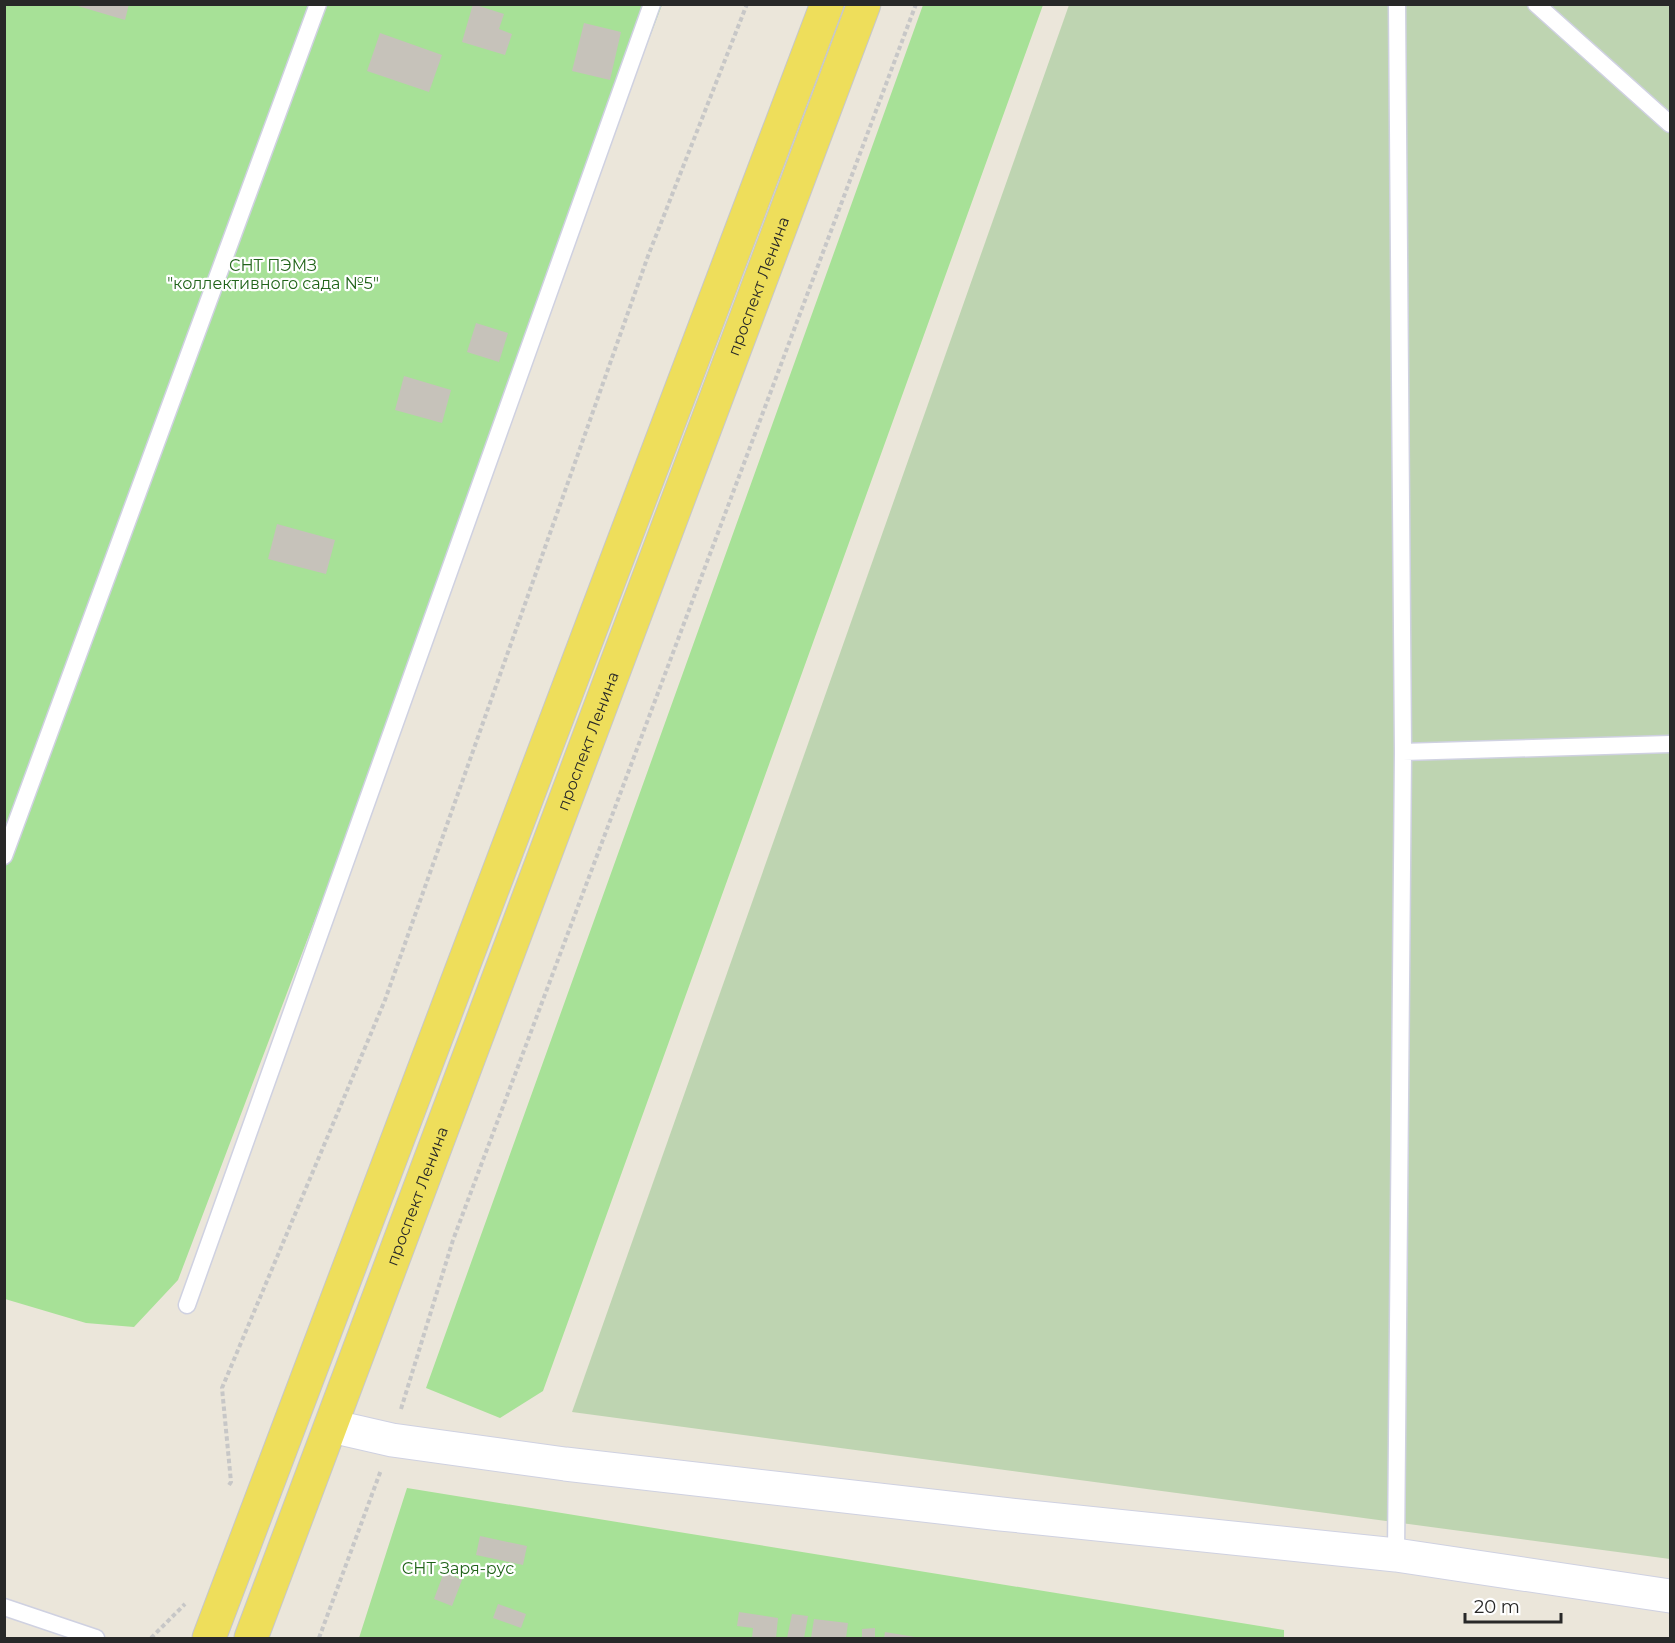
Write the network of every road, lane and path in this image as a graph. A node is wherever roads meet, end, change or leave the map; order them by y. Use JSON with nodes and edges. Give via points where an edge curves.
{"nodes":[{"id":1,"x":318,"y":4,"type":"edge"},
{"id":2,"x":652,"y":4,"type":"edge"},
{"id":3,"x":747,"y":4,"type":"edge"},
{"id":4,"x":827,"y":4,"type":"edge"},
{"id":5,"x":864,"y":4,"type":"edge"},
{"id":6,"x":916,"y":4,"type":"edge"},
{"id":7,"x":1397,"y":4,"type":"edge"},
{"id":8,"x":1536,"y":4,"type":"edge"},
{"id":9,"x":1671,"y":124,"type":"edge"},
{"id":10,"x":1671,"y":744,"type":"edge"},
{"id":11,"x":1403,"y":752,"type":"junction"},
{"id":12,"x":4,"y":856,"type":"edge"},
{"id":13,"x":187,"y":1305,"type":"dead end"},
{"id":14,"x":331,"y":1426,"type":"junction"},
{"id":15,"x":392,"y":1440,"type":"junction"},
{"id":16,"x":226,"y":1493,"type":"dead end"},
{"id":17,"x":1396,"y":1555,"type":"junction"},
{"id":18,"x":189,"y":1594,"type":"dead end"},
{"id":19,"x":1671,"y":1596,"type":"edge"},
{"id":20,"x":4,"y":1607,"type":"edge"},
{"id":21,"x":96,"y":1638,"type":"edge"},
{"id":22,"x":151,"y":1638,"type":"edge"},
{"id":23,"x":190,"y":1638,"type":"edge"},
{"id":24,"x":209,"y":1638,"type":"edge"},
{"id":25,"x":251,"y":1638,"type":"edge"},
{"id":26,"x":319,"y":1638,"type":"edge"}],
"edges":[{"from":1,"to":12,"type":"lane"},
{"from":2,"to":13,"type":"lane"},
{"from":3,"to":16,"type":"path","via":[[648,256],[386,1000],[222,1388],[231,1482]]},
{"from":4,"to":24,"type":"main road"},
{"from":5,"to":14,"type":"main road","name":"проспект Ленина"},
{"from":6,"to":15,"type":"path","via":[[453,1240]]},
{"from":7,"to":11,"type":"lane"},
{"from":8,"to":9,"type":"lane"},
{"from":10,"to":11,"type":"lane"},
{"from":11,"to":17,"type":"lane"},
{"from":14,"to":15,"type":"street"},
{"from":14,"to":25,"type":"main road","name":"проспект Ленина"},
{"from":15,"to":17,"type":"street","via":[[1001,1514]]},
{"from":15,"to":26,"type":"path"},
{"from":17,"to":19,"type":"street"},
{"from":18,"to":22,"type":"path","via":[[185,1605]]},
{"from":20,"to":21,"type":"lane"},
{"from":23,"to":24,"type":"lane"}]}
